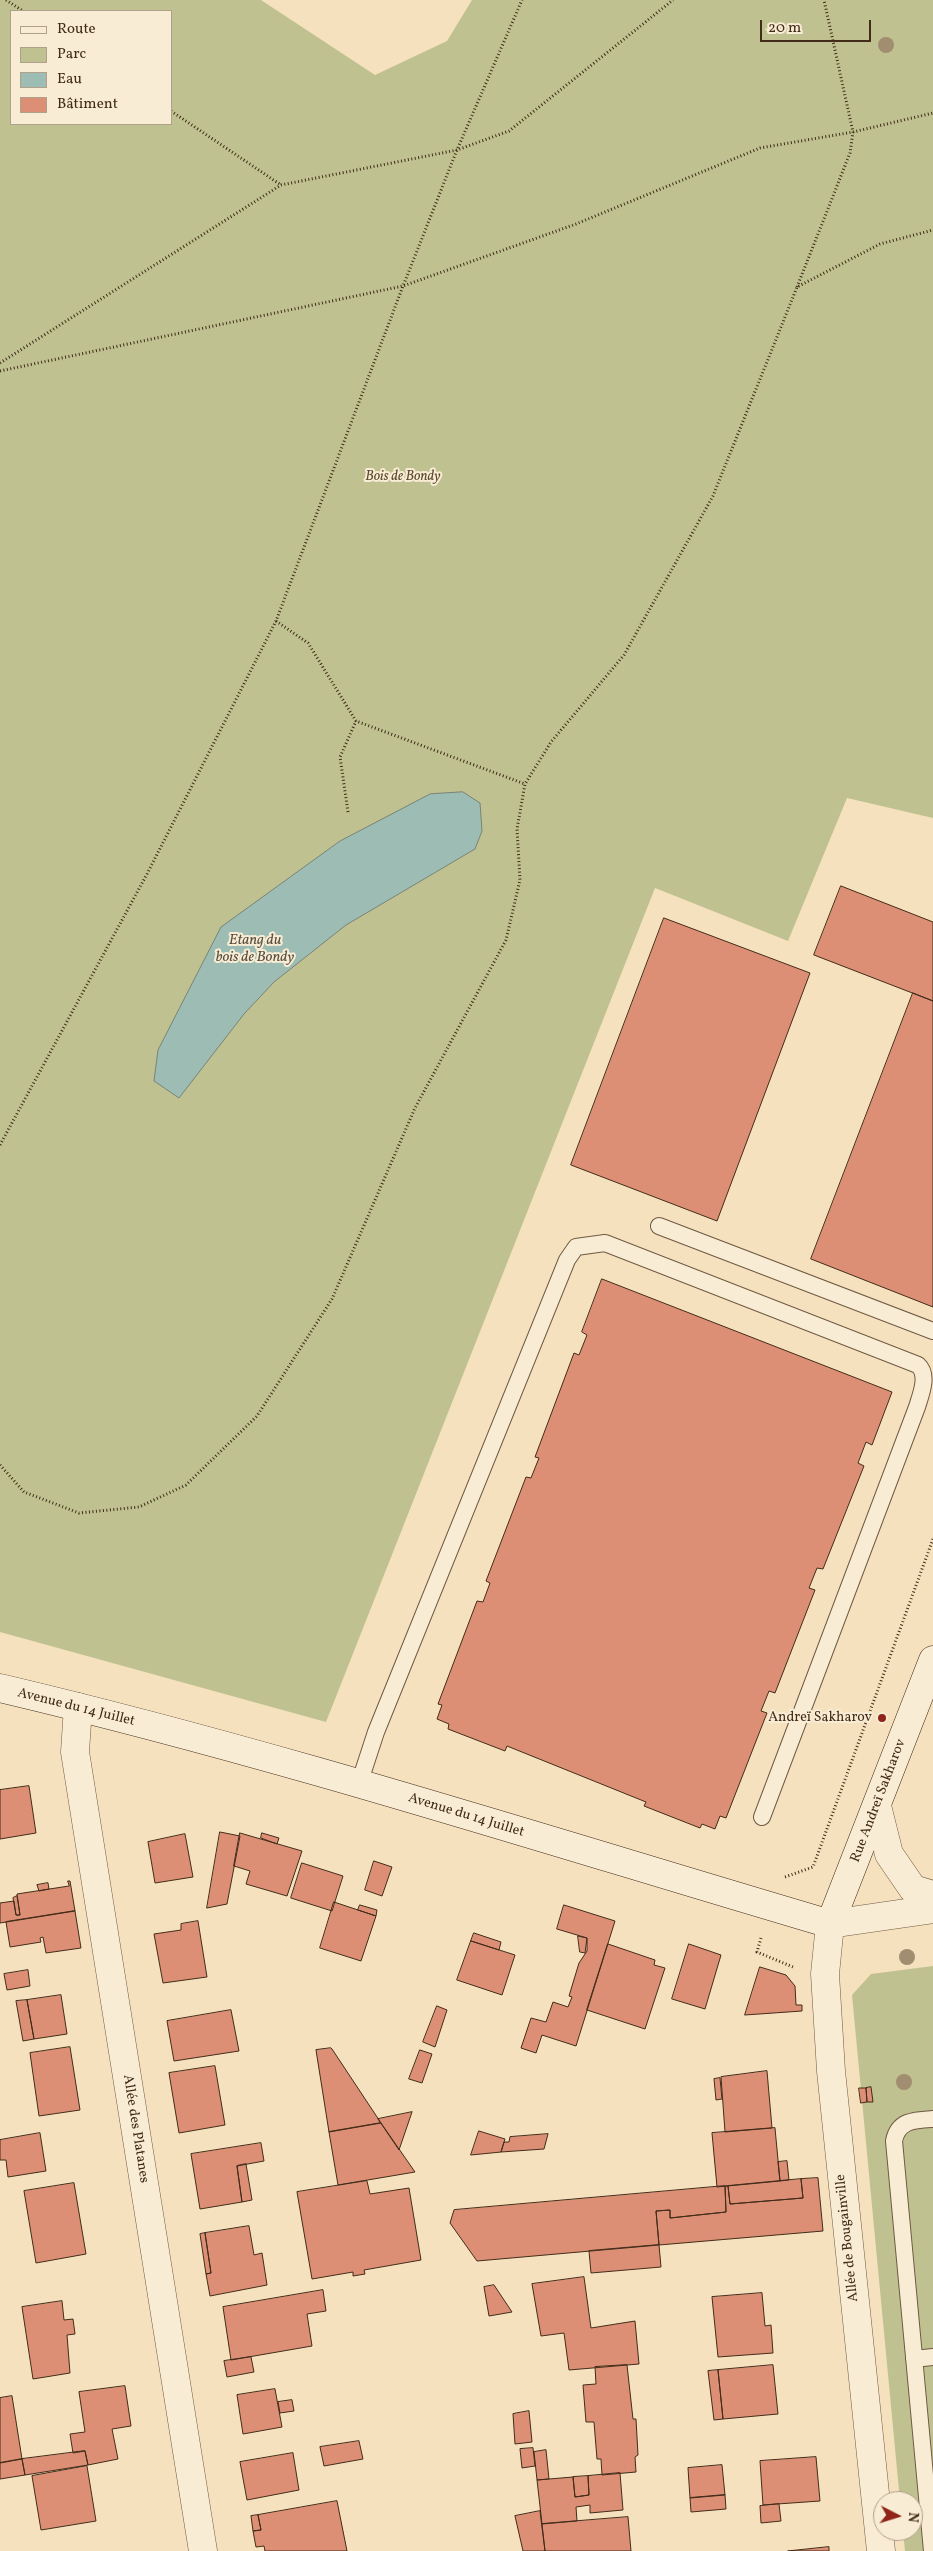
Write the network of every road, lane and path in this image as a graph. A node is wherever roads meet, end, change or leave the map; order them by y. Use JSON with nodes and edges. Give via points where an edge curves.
{"nodes":[{"id":1,"x":6,"y":0,"type":"edge"},
{"id":2,"x":522,"y":0,"type":"edge"},
{"id":3,"x":673,"y":0,"type":"edge"},
{"id":4,"x":824,"y":0,"type":"edge"},
{"id":5,"x":21,"y":10,"type":"edge"},
{"id":6,"x":172,"y":112,"type":"edge"},
{"id":7,"x":933,"y":113,"type":"edge"},
{"id":8,"x":853,"y":132,"type":"junction"},
{"id":9,"x":456,"y":150,"type":"junction"},
{"id":10,"x":281,"y":185,"type":"junction"},
{"id":11,"x":933,"y":230,"type":"edge"},
{"id":12,"x":402,"y":286,"type":"junction"},
{"id":13,"x":797,"y":288,"type":"junction"},
{"id":14,"x":0,"y":363,"type":"edge"},
{"id":15,"x":0,"y":371,"type":"edge"},
{"id":16,"x":276,"y":621,"type":"junction"},
{"id":17,"x":356,"y":721,"type":"junction"},
{"id":18,"x":525,"y":784,"type":"junction"},
{"id":19,"x":348,"y":812,"type":"dead end"},
{"id":20,"x":0,"y":1145,"type":"edge"},
{"id":21,"x":659,"y":1226,"type":"dead end"},
{"id":22,"x":933,"y":1331,"type":"edge"},
{"id":23,"x":928,"y":1380,"type":"edge"},
{"id":24,"x":0,"y":1465,"type":"edge"},
{"id":25,"x":933,"y":1539,"type":"edge"},
{"id":26,"x":931,"y":1668,"type":"edge"},
{"id":27,"x":0,"y":1688,"type":"edge"},
{"id":28,"x":78,"y":1707,"type":"junction"},
{"id":29,"x":359,"y":1784,"type":"junction"},
{"id":30,"x":877,"y":1806,"type":"junction"},
{"id":31,"x":762,"y":1817,"type":"dead end"},
{"id":32,"x":812,"y":1867,"type":"dead end"},
{"id":33,"x":933,"y":1895,"type":"edge"},
{"id":34,"x":933,"y":1909,"type":"edge"},
{"id":35,"x":830,"y":1924,"type":"junction"},
{"id":36,"x":933,"y":2118,"type":"edge"},
{"id":37,"x":933,"y":2357,"type":"edge"},
{"id":38,"x":914,"y":2359,"type":"junction"},
{"id":39,"x":203,"y":2551,"type":"edge"},
{"id":40,"x":881,"y":2551,"type":"edge"},
{"id":41,"x":932,"y":2551,"type":"edge"}],
"edges":[{"from":1,"to":5,"type":"path"},
{"from":2,"to":9,"type":"path"},
{"from":3,"to":9,"type":"path","via":[[509,131]]},
{"from":4,"to":8,"type":"path"},
{"from":6,"to":10,"type":"path"},
{"from":7,"to":8,"type":"path"},
{"from":8,"to":12,"type":"path","via":[[760,148],[576,224]]},
{"from":8,"to":13,"type":"path","via":[[850,153]]},
{"from":9,"to":10,"type":"path"},
{"from":9,"to":12,"type":"path"},
{"from":10,"to":14,"type":"path"},
{"from":11,"to":13,"type":"path","via":[[880,244]]},
{"from":12,"to":15,"type":"path"},
{"from":12,"to":16,"type":"path"},
{"from":13,"to":18,"type":"path","via":[[713,496],[624,655],[551,742]]},
{"from":16,"to":17,"type":"path","via":[[308,643]]},
{"from":16,"to":20,"type":"path","via":[[147,874]]},
{"from":17,"to":18,"type":"path"},
{"from":17,"to":19,"type":"path","via":[[340,757]]},
{"from":18,"to":24,"type":"path","via":[[517,829],[520,880],[506,940],[415,1108],[332,1299],[257,1416],[186,1485],[139,1507],[79,1513],[24,1492]]},
{"from":21,"to":22,"type":"lane"},
{"from":23,"to":29,"type":"lane","via":[[918,1364],[605,1243],[576,1246],[567,1260],[376,1732]]},
{"from":23,"to":31,"type":"lane"},
{"from":25,"to":32,"type":"path"},
{"from":26,"to":30,"type":"street","name":"Rue Andreï Sakharov"},
{"from":27,"to":28,"type":"street","name":"Avenue du 14 Juillet"},
{"from":28,"to":29,"type":"street","name":"Avenue du 14 Juillet"},
{"from":28,"to":39,"type":"street","name":"Allée des Platanes","via":[[75,1752]]},
{"from":29,"to":35,"type":"street","name":"Avenue du 14 Juillet"},
{"from":30,"to":33,"type":"street","via":[[889,1854],[913,1889]]},
{"from":30,"to":35,"type":"street","name":"Rue Andreï Sakharov"},
{"from":34,"to":35,"type":"street","name":"Avenue du 14 Juillet"},
{"from":35,"to":40,"type":"street","name":"Allée de Bougainville","via":[[825,1974],[831,2071]]},
{"from":36,"to":38,"type":"lane","via":[[903,2124],[894,2141]]},
{"from":37,"to":38,"type":"lane"},
{"from":38,"to":41,"type":"lane"}]}
